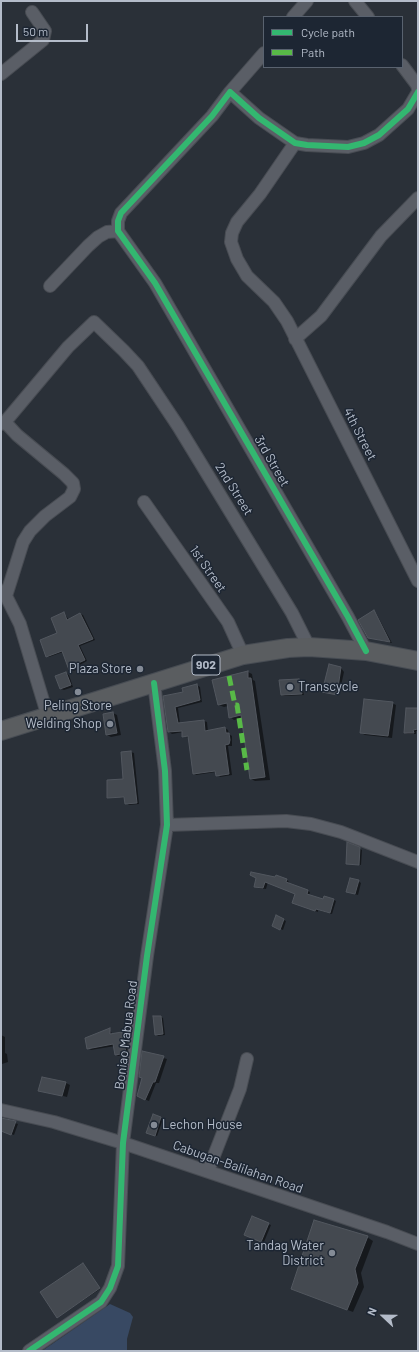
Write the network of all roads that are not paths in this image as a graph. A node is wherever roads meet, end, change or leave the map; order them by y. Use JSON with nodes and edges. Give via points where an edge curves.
{"nodes":[{"id":1,"x":307,"y":1,"type":"edge"},
{"id":2,"x":357,"y":2,"type":"edge"},
{"id":3,"x":32,"y":12,"type":"dead end"},
{"id":4,"x":294,"y":16,"type":"edge"},
{"id":5,"x":367,"y":16,"type":"edge"},
{"id":6,"x":263,"y":54,"type":"edge"},
{"id":7,"x":403,"y":66,"type":"edge"},
{"id":8,"x":1,"y":74,"type":"edge"},
{"id":9,"x":418,"y":90,"type":"edge"},
{"id":10,"x":230,"y":92,"type":"junction"},
{"id":11,"x":295,"y":143,"type":"junction"},
{"id":12,"x":418,"y":198,"type":"edge"},
{"id":13,"x":118,"y":231,"type":"junction"},
{"id":14,"x":50,"y":286,"type":"dead end"},
{"id":15,"x":295,"y":339,"type":"junction"},
{"id":16,"x":3,"y":423,"type":"edge"},
{"id":17,"x":144,"y":502,"type":"dead end"},
{"id":18,"x":418,"y":581,"type":"edge"},
{"id":19,"x":4,"y":593,"type":"edge"},
{"id":20,"x":310,"y":648,"type":"junction"},
{"id":21,"x":366,"y":651,"type":"junction"},
{"id":22,"x":243,"y":655,"type":"junction"},
{"id":23,"x":418,"y":661,"type":"edge"},
{"id":24,"x":154,"y":683,"type":"junction"},
{"id":25,"x":48,"y":717,"type":"junction"},
{"id":26,"x":1,"y":731,"type":"edge"},
{"id":27,"x":167,"y":825,"type":"junction"},
{"id":28,"x":418,"y":862,"type":"edge"},
{"id":29,"x":247,"y":1059,"type":"dead end"},
{"id":30,"x":1,"y":1110,"type":"edge"},
{"id":31,"x":123,"y":1142,"type":"junction"},
{"id":32,"x":208,"y":1171,"type":"junction"},
{"id":33,"x":418,"y":1244,"type":"edge"},
{"id":34,"x":29,"y":1351,"type":"edge"}],
"edges":[{"from":1,"to":4,"type":"street"},
{"from":2,"to":5,"type":"street"},
{"from":3,"to":8,"type":"street","via":[[45,31],[43,40]]},
{"from":6,"to":10,"type":"street"},
{"from":7,"to":9,"type":"street"},
{"from":9,"to":11,"type":"street","via":[[408,109],[379,135],[364,143],[348,147]]},
{"from":10,"to":11,"type":"street","via":[[259,118]]},
{"from":10,"to":13,"type":"street","via":[[212,116],[122,213],[118,221]]},
{"from":11,"to":15,"type":"street","name":"4th Street","via":[[237,222],[231,242],[244,270],[274,302]]},
{"from":12,"to":15,"type":"street","via":[[382,236],[321,316]]},
{"from":13,"to":14,"type":"street","via":[[107,232],[98,237]]},
{"from":13,"to":21,"type":"street","name":"3rd Street","via":[[156,283]]},
{"from":15,"to":18,"type":"street","name":"4th Street"},
{"from":16,"to":19,"type":"street","via":[[64,474],[73,483],[74,489],[70,497],[30,531],[23,542]]},
{"from":16,"to":20,"type":"street","name":"2nd Street","via":[[68,347],[94,322],[138,366],[182,432],[292,613]]},
{"from":17,"to":22,"type":"street","name":"1st Street","via":[[228,622]]},
{"from":19,"to":25,"type":"street","via":[[20,624]]},
{"from":20,"to":21,"type":"highway","number":"902"},
{"from":20,"to":22,"type":"highway","number":"902","via":[[288,648]]},
{"from":21,"to":23,"type":"highway","number":"902"},
{"from":22,"to":24,"type":"highway","number":"902"},
{"from":24,"to":25,"type":"highway","number":"902"},
{"from":24,"to":27,"type":"street","name":"Boniao Mabua Road","via":[[165,771]]},
{"from":25,"to":26,"type":"highway","number":"902"},
{"from":27,"to":28,"type":"street","via":[[286,822],[311,824],[341,832]]},
{"from":27,"to":31,"type":"street","name":"Boniao Mabua Road"},
{"from":29,"to":32,"type":"street","via":[[240,1089]]},
{"from":30,"to":31,"type":"street","name":"Cabugan-Balilahan Road"},
{"from":31,"to":32,"type":"street","name":"Cabugan-Balilahan Road"},
{"from":31,"to":34,"type":"street","name":"Boniao Mabua Road","via":[[118,1266],[110,1288],[101,1302]]},
{"from":32,"to":33,"type":"street","name":"Cabugan-Balilahan Road"}]}
